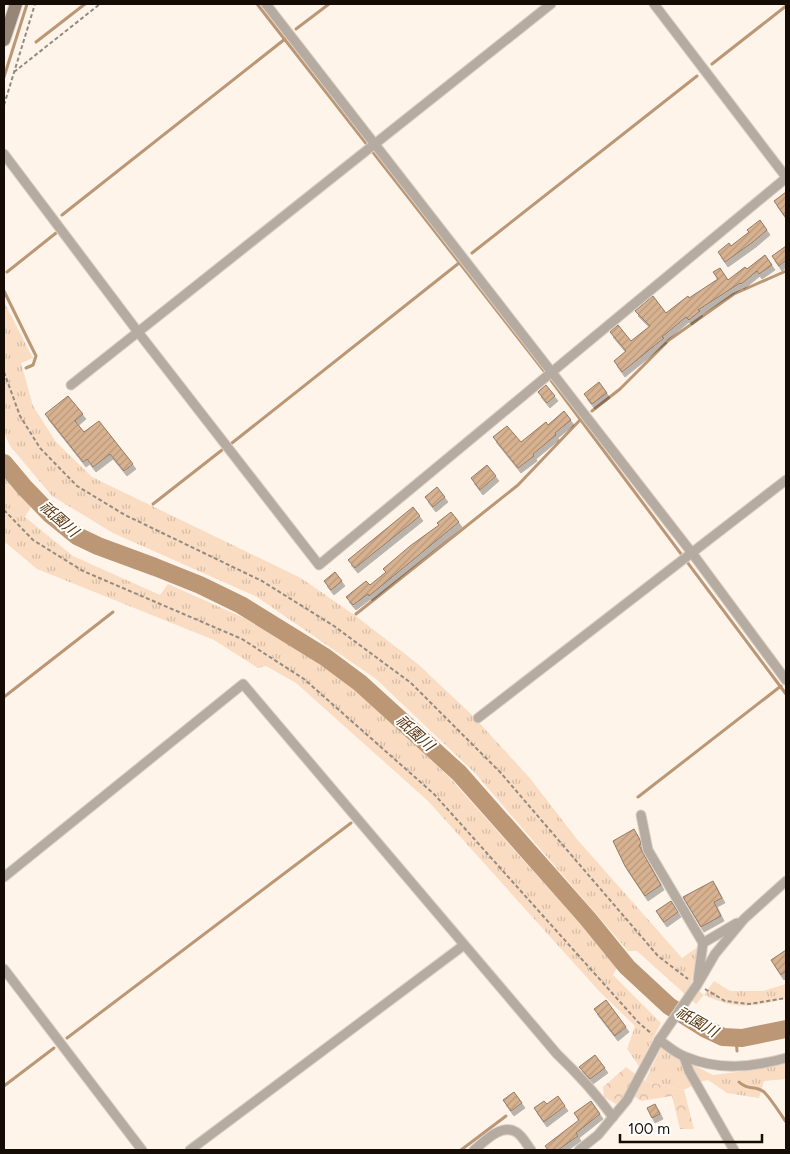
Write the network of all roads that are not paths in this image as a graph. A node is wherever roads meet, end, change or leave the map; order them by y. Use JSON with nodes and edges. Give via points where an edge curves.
{"nodes":[{"id":1,"x":16,"y":4,"type":"edge"},
{"id":2,"x":266,"y":4,"type":"edge"},
{"id":3,"x":551,"y":4,"type":"edge"},
{"id":4,"x":654,"y":4,"type":"edge"},
{"id":5,"x":4,"y":40,"type":"edge"},
{"id":6,"x":375,"y":144,"type":"junction"},
{"id":7,"x":4,"y":154,"type":"edge"},
{"id":8,"x":786,"y":178,"type":"edge"},
{"id":9,"x":138,"y":332,"type":"junction"},
{"id":10,"x":552,"y":371,"type":"junction"},
{"id":11,"x":71,"y":385,"type":"dead end"},
{"id":12,"x":786,"y":480,"type":"edge"},
{"id":13,"x":692,"y":553,"type":"junction"},
{"id":14,"x":786,"y":680,"type":"edge"},
{"id":15,"x":478,"y":718,"type":"dead end"},
{"id":16,"x":641,"y":815,"type":"dead end"},
{"id":17,"x":4,"y":877,"type":"edge"},
{"id":18,"x":786,"y":881,"type":"edge"},
{"id":19,"x":744,"y":919,"type":"junction"},
{"id":20,"x":703,"y":943,"type":"junction"},
{"id":21,"x":464,"y":945,"type":"junction"},
{"id":22,"x":4,"y":969,"type":"edge"},
{"id":23,"x":697,"y":985,"type":"junction"},
{"id":24,"x":659,"y":1040,"type":"junction"},
{"id":25,"x":684,"y":1057,"type":"junction"},
{"id":26,"x":786,"y":1058,"type":"edge"},
{"id":27,"x":613,"y":1117,"type":"junction"},
{"id":28,"x":142,"y":1150,"type":"edge"},
{"id":29,"x":190,"y":1150,"type":"edge"},
{"id":30,"x":474,"y":1150,"type":"edge"},
{"id":31,"x":531,"y":1150,"type":"edge"},
{"id":32,"x":580,"y":1150,"type":"edge"},
{"id":33,"x":734,"y":1150,"type":"edge"}],
"edges":[{"from":1,"to":5,"type":"main road"},
{"from":2,"to":6,"type":"street"},
{"from":3,"to":6,"type":"street"},
{"from":4,"to":8,"type":"street"},
{"from":6,"to":9,"type":"street"},
{"from":6,"to":10,"type":"street"},
{"from":7,"to":9,"type":"street"},
{"from":8,"to":10,"type":"street"},
{"from":9,"to":10,"type":"street","via":[[319,565]]},
{"from":9,"to":11,"type":"street"},
{"from":10,"to":13,"type":"street"},
{"from":12,"to":13,"type":"street"},
{"from":13,"to":14,"type":"street"},
{"from":13,"to":15,"type":"street"},
{"from":16,"to":20,"type":"street","via":[[648,850]]},
{"from":17,"to":21,"type":"street","via":[[243,684]]},
{"from":18,"to":19,"type":"street"},
{"from":19,"to":20,"type":"street"},
{"from":19,"to":23,"type":"street","via":[[716,954]]},
{"from":20,"to":23,"type":"street"},
{"from":21,"to":27,"type":"street","via":[[557,1054],[594,1091]]},
{"from":21,"to":29,"type":"street"},
{"from":22,"to":28,"type":"street"},
{"from":23,"to":24,"type":"street"},
{"from":24,"to":25,"type":"street"},
{"from":24,"to":27,"type":"street","via":[[627,1100]]},
{"from":25,"to":26,"type":"street","via":[[710,1066],[737,1067]]},
{"from":25,"to":33,"type":"street"},
{"from":27,"to":32,"type":"street"},
{"from":30,"to":31,"type":"street","via":[[498,1132],[510,1130],[517,1132]]}]}
